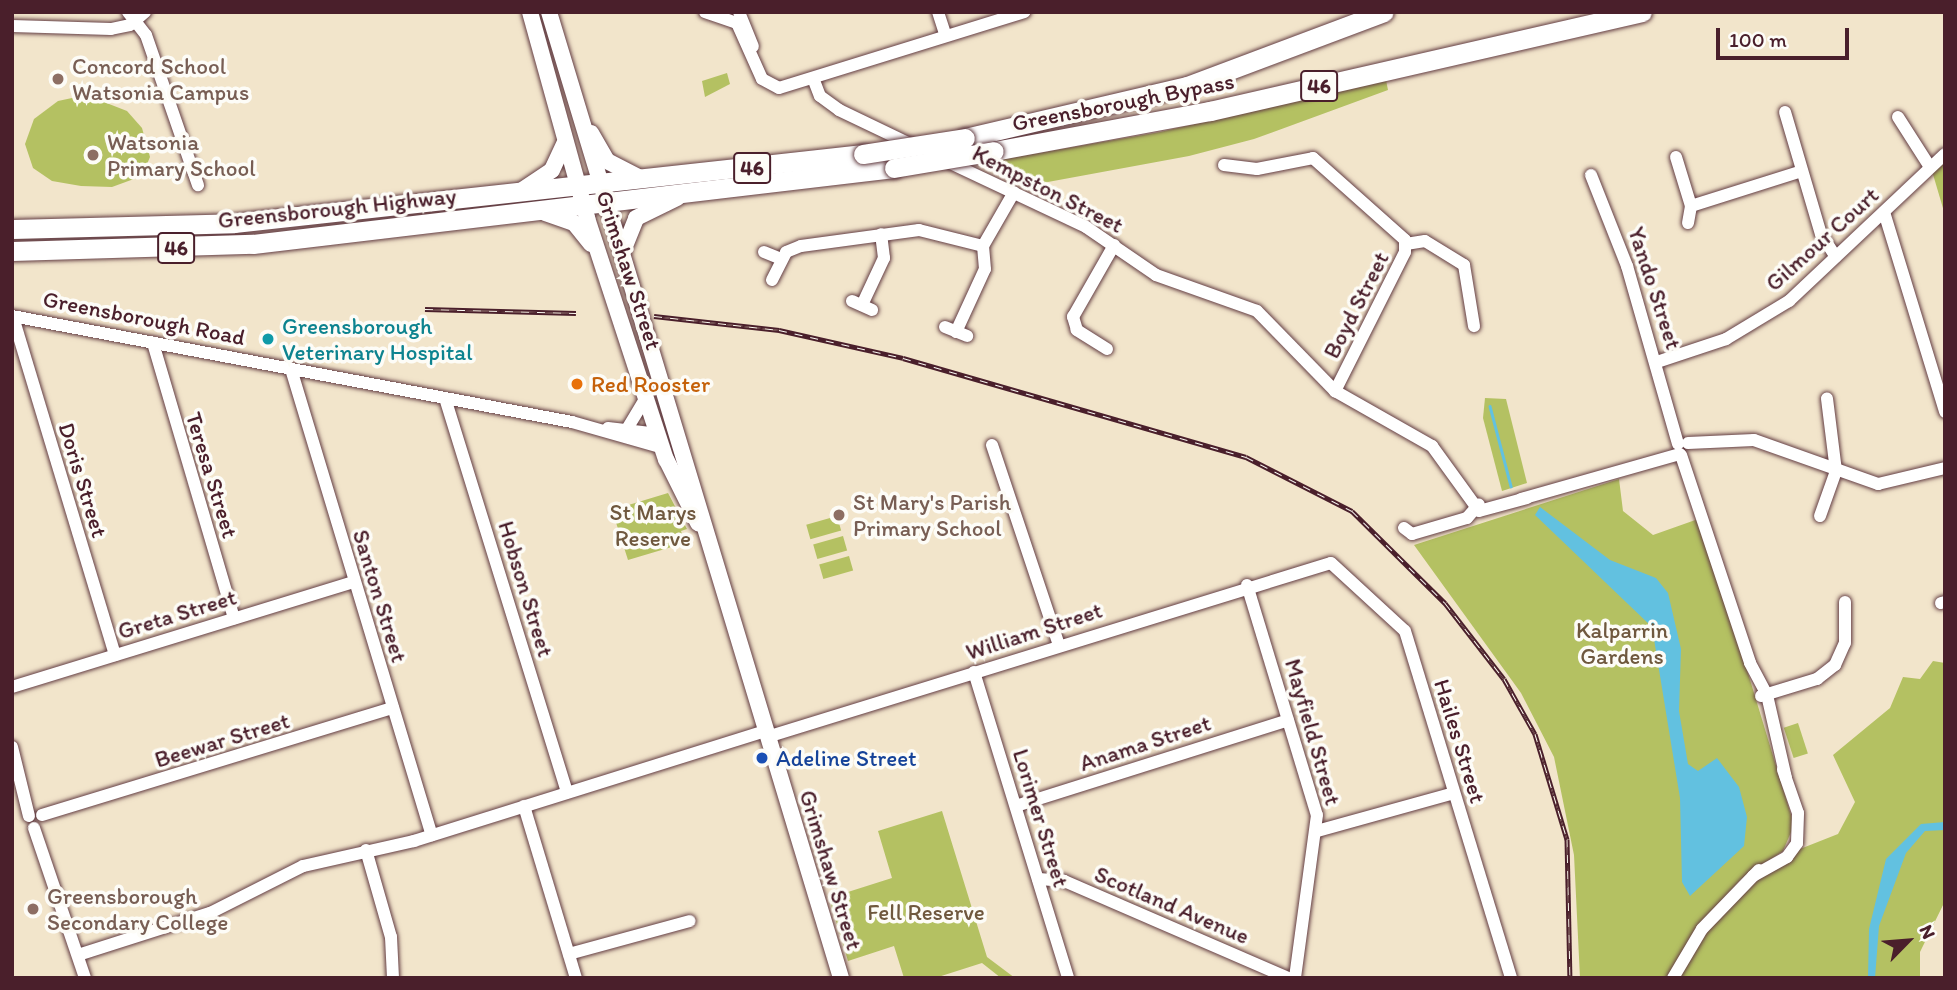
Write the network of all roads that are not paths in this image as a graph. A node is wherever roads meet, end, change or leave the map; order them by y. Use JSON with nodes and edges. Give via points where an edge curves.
{"nodes":[{"id":1,"x":530,"y":12,"type":"edge"},
{"id":2,"x":550,"y":12,"type":"edge"},
{"id":3,"x":705,"y":12,"type":"edge"},
{"id":4,"x":938,"y":12,"type":"edge"},
{"id":5,"x":1024,"y":12,"type":"edge"},
{"id":6,"x":1384,"y":12,"type":"edge"},
{"id":7,"x":1642,"y":12,"type":"edge"},
{"id":8,"x":137,"y":15,"type":"edge"},
{"id":9,"x":734,"y":15,"type":"edge"},
{"id":10,"x":12,"y":26,"type":"edge"},
{"id":11,"x":946,"y":36,"type":"junction"},
{"id":12,"x":810,"y":79,"type":"junction"},
{"id":13,"x":578,"y":110,"type":"junction"},
{"id":14,"x":1785,"y":112,"type":"dead end"},
{"id":15,"x":1898,"y":117,"type":"dead end"},
{"id":16,"x":564,"y":144,"type":"junction"},
{"id":17,"x":1945,"y":154,"type":"edge"},
{"id":18,"x":1676,"y":158,"type":"dead end"},
{"id":19,"x":1224,"y":165,"type":"dead end"},
{"id":20,"x":1930,"y":167,"type":"junction"},
{"id":21,"x":1802,"y":172,"type":"junction"},
{"id":22,"x":1591,"y":175,"type":"dead end"},
{"id":23,"x":642,"y":178,"type":"junction"},
{"id":24,"x":599,"y":183,"type":"junction"},
{"id":25,"x":198,"y":186,"type":"dead end"},
{"id":26,"x":577,"y":187,"type":"junction"},
{"id":27,"x":1014,"y":192,"type":"junction"},
{"id":28,"x":516,"y":195,"type":"junction"},
{"id":29,"x":683,"y":195,"type":"junction"},
{"id":30,"x":606,"y":203,"type":"junction"},
{"id":31,"x":583,"y":206,"type":"junction"},
{"id":32,"x":1691,"y":206,"type":"junction"},
{"id":33,"x":533,"y":212,"type":"junction"},
{"id":34,"x":1884,"y":212,"type":"junction"},
{"id":35,"x":1688,"y":222,"type":"dead end"},
{"id":36,"x":12,"y":229,"type":"edge"},
{"id":37,"x":881,"y":234,"type":"junction"},
{"id":38,"x":1406,"y":244,"type":"junction"},
{"id":39,"x":1114,"y":245,"type":"junction"},
{"id":40,"x":983,"y":246,"type":"junction"},
{"id":41,"x":12,"y":251,"type":"edge"},
{"id":42,"x":764,"y":252,"type":"dead end"},
{"id":43,"x":622,"y":254,"type":"junction"},
{"id":44,"x":601,"y":257,"type":"junction"},
{"id":45,"x":781,"y":260,"type":"junction"},
{"id":46,"x":1832,"y":262,"type":"junction"},
{"id":47,"x":772,"y":280,"type":"dead end"},
{"id":48,"x":862,"y":305,"type":"dead end"},
{"id":49,"x":13,"y":316,"type":"edge"},
{"id":50,"x":1474,"y":326,"type":"dead end"},
{"id":51,"x":956,"y":332,"type":"dead end"},
{"id":52,"x":153,"y":343,"type":"junction"},
{"id":53,"x":1108,"y":348,"type":"dead end"},
{"id":54,"x":1657,"y":362,"type":"junction"},
{"id":55,"x":291,"y":369,"type":"junction"},
{"id":56,"x":1335,"y":391,"type":"junction"},
{"id":57,"x":646,"y":396,"type":"junction"},
{"id":58,"x":445,"y":398,"type":"junction"},
{"id":59,"x":1827,"y":399,"type":"dead end"},
{"id":60,"x":1945,"y":412,"type":"edge"},
{"id":61,"x":597,"y":427,"type":"junction"},
{"id":62,"x":627,"y":429,"type":"junction"},
{"id":63,"x":661,"y":441,"type":"junction"},
{"id":64,"x":679,"y":443,"type":"junction"},
{"id":65,"x":992,"y":445,"type":"dead end"},
{"id":66,"x":1684,"y":448,"type":"junction"},
{"id":67,"x":1945,"y":468,"type":"edge"},
{"id":68,"x":1836,"y":471,"type":"junction"},
{"id":69,"x":1476,"y":507,"type":"junction"},
{"id":70,"x":1821,"y":516,"type":"dead end"},
{"id":71,"x":704,"y":534,"type":"junction"},
{"id":72,"x":1411,"y":534,"type":"dead end"},
{"id":73,"x":1313,"y":564,"type":"joint"},
{"id":74,"x":354,"y":582,"type":"junction"},
{"id":75,"x":1247,"y":584,"type":"junction"},
{"id":76,"x":1844,"y":602,"type":"dead end"},
{"id":77,"x":234,"y":618,"type":"junction"},
{"id":78,"x":1059,"y":645,"type":"junction"},
{"id":79,"x":115,"y":655,"type":"junction"},
{"id":80,"x":974,"y":672,"type":"junction"},
{"id":81,"x":12,"y":687,"type":"edge"},
{"id":82,"x":1764,"y":695,"type":"junction"},
{"id":83,"x":393,"y":708,"type":"junction"},
{"id":84,"x":1288,"y":720,"type":"junction"},
{"id":85,"x":766,"y":734,"type":"junction"},
{"id":86,"x":12,"y":747,"type":"edge"},
{"id":87,"x":567,"y":793,"type":"junction"},
{"id":88,"x":1454,"y":793,"type":"junction"},
{"id":89,"x":524,"y":806,"type":"junction"},
{"id":90,"x":1016,"y":806,"type":"junction"},
{"id":91,"x":38,"y":820,"type":"junction"},
{"id":92,"x":1317,"y":831,"type":"junction"},
{"id":93,"x":432,"y":835,"type":"junction"},
{"id":94,"x":366,"y":850,"type":"junction"},
{"id":95,"x":1038,"y":878,"type":"junction"},
{"id":96,"x":690,"y":921,"type":"dead end"},
{"id":97,"x":569,"y":954,"type":"junction"},
{"id":98,"x":78,"y":955,"type":"junction"},
{"id":99,"x":85,"y":978,"type":"edge"},
{"id":100,"x":393,"y":978,"type":"edge"},
{"id":101,"x":576,"y":978,"type":"edge"},
{"id":102,"x":841,"y":978,"type":"edge"},
{"id":103,"x":1068,"y":978,"type":"edge"},
{"id":104,"x":1288,"y":978,"type":"edge"},
{"id":105,"x":1296,"y":978,"type":"edge"},
{"id":106,"x":1511,"y":978,"type":"edge"},
{"id":107,"x":1673,"y":978,"type":"edge"}],
"edges":[{"from":1,"to":16,"type":"main road","name":"Grimshaw Street"},
{"from":2,"to":13,"type":"main road","name":"Grimshaw Street"},
{"from":3,"to":9,"type":"street"},
{"from":4,"to":11,"type":"street"},
{"from":5,"to":11,"type":"street"},
{"from":6,"to":23,"type":"highway","name":"Greensborough Bypass","number":"46","bridge":true,"via":[[1187,86],[965,138]]},
{"from":7,"to":29,"type":"highway","name":"Greensborough Bypass","number":"46","bridge":true,"via":[[1197,113],[894,168]]},
{"from":8,"to":10,"type":"street","via":[[111,29]]},
{"from":8,"to":25,"type":"street"},
{"from":9,"to":12,"type":"street","via":[[767,85]]},
{"from":11,"to":12,"type":"street"},
{"from":12,"to":27,"type":"street","name":"Kempston Street","via":[[820,96],[839,110]]},
{"from":13,"to":23,"type":"main road","via":[[607,161]]},
{"from":13,"to":24,"type":"main road","name":"Grimshaw Street"},
{"from":14,"to":21,"type":"street"},
{"from":15,"to":20,"type":"street"},
{"from":16,"to":26,"type":"main road","name":"Grimshaw Street"},
{"from":16,"to":28,"type":"main road","via":[[552,170]]},
{"from":17,"to":20,"type":"street","name":"Gilmour Court"},
{"from":18,"to":32,"type":"street"},
{"from":19,"to":38,"type":"street","name":"Boyd Street","via":[[1256,169],[1313,158]]},
{"from":20,"to":34,"type":"street","name":"Gilmour Court"},
{"from":21,"to":32,"type":"street"},
{"from":21,"to":46,"type":"street"},
{"from":22,"to":54,"type":"street","name":"Yando Street"},
{"from":23,"to":24,"type":"highway","name":"Greensborough Bypass","number":"46"},
{"from":24,"to":26,"type":"highway","number":"46"},
{"from":24,"to":30,"type":"main road","name":"Grimshaw Street"},
{"from":26,"to":28,"type":"highway","name":"Greensborough Highway","number":"46"},
{"from":26,"to":31,"type":"main road","name":"Grimshaw Street"},
{"from":27,"to":39,"type":"street","name":"Kempston Street"},
{"from":27,"to":40,"type":"street"},
{"from":28,"to":36,"type":"highway","name":"Greensborough Highway","number":"46","via":[[222,224]]},
{"from":29,"to":30,"type":"highway","name":"Greensborough Bypass","number":"46"},
{"from":29,"to":43,"type":"main road","via":[[636,218]]},
{"from":30,"to":31,"type":"highway","number":"46"},
{"from":30,"to":43,"type":"main road","name":"Grimshaw Street"},
{"from":31,"to":33,"type":"highway","name":"Greensborough Highway","number":"46"},
{"from":31,"to":44,"type":"main road","name":"Grimshaw Street"},
{"from":32,"to":35,"type":"street"},
{"from":33,"to":41,"type":"highway","name":"Greensborough Highway","number":"46","via":[[253,244]]},
{"from":33,"to":44,"type":"main road","via":[[574,223]]},
{"from":34,"to":46,"type":"street","name":"Gilmour Court"},
{"from":34,"to":60,"type":"street"},
{"from":37,"to":40,"type":"street","via":[[929,231]]},
{"from":37,"to":45,"type":"street","via":[[794,247]]},
{"from":37,"to":48,"type":"street","via":[[884,258]]},
{"from":38,"to":50,"type":"street","via":[[1425,242],[1464,265]]},
{"from":38,"to":56,"type":"street","name":"Boyd Street"},
{"from":39,"to":53,"type":"street","via":[[1073,317],[1077,330]]},
{"from":39,"to":56,"type":"street","name":"Kempston Street","via":[[1166,279],[1257,310]]},
{"from":40,"to":51,"type":"street","via":[[985,269]]},
{"from":42,"to":45,"type":"street"},
{"from":43,"to":64,"type":"main road","name":"Grimshaw Street"},
{"from":44,"to":57,"type":"main road","name":"Grimshaw Street"},
{"from":45,"to":47,"type":"street"},
{"from":46,"to":54,"type":"street","name":"Gilmour Court","via":[[1795,297],[1732,336]]},
{"from":49,"to":52,"type":"street","name":"Greensborough Road"},
{"from":49,"to":79,"type":"street","name":"Doris Street"},
{"from":52,"to":55,"type":"street","name":"Greensborough Road"},
{"from":52,"to":77,"type":"street","name":"Teresa Street"},
{"from":54,"to":66,"type":"street","name":"Yando Street"},
{"from":55,"to":58,"type":"street","name":"Greensborough Road"},
{"from":55,"to":74,"type":"street","name":"Santon Street"},
{"from":56,"to":69,"type":"street","name":"Kempston Street","via":[[1418,435]]},
{"from":57,"to":62,"type":"street"},
{"from":57,"to":63,"type":"main road","name":"Grimshaw Street"},
{"from":58,"to":61,"type":"street","name":"Greensborough Road"},
{"from":58,"to":87,"type":"street","name":"Hobson Street"},
{"from":59,"to":68,"type":"street"},
{"from":61,"to":62,"type":"street","name":"Greensborough Road"},
{"from":61,"to":63,"type":"street","name":"Greensborough Road"},
{"from":62,"to":63,"type":"street","name":"Greensborough Road"},
{"from":63,"to":64,"type":"main road","name":"Greensborough Road"},
{"from":63,"to":71,"type":"main road","name":"Grimshaw Street"},
{"from":64,"to":71,"type":"main road","name":"Grimshaw Street"},
{"from":65,"to":78,"type":"street"},
{"from":66,"to":68,"type":"street","via":[[1714,440],[1772,445]]},
{"from":66,"to":69,"type":"street","via":[[1527,498]]},
{"from":66,"to":82,"type":"street","name":"Yando Street"},
{"from":67,"to":68,"type":"street","via":[[1878,484]]},
{"from":68,"to":70,"type":"street"},
{"from":69,"to":72,"type":"street","via":[[1465,518]]},
{"from":71,"to":85,"type":"main road","name":"Grimshaw Street"},
{"from":73,"to":75,"type":"street","name":"William Street"},
{"from":73,"to":88,"type":"street","name":"Hailes Street","via":[[1343,569],[1402,626]]},
{"from":74,"to":77,"type":"street","name":"Greta Street"},
{"from":74,"to":83,"type":"street","name":"Santon Street"},
{"from":75,"to":78,"type":"street","name":"William Street"},
{"from":75,"to":84,"type":"street","name":"Mayfield Street"},
{"from":76,"to":82,"type":"street","via":[[1845,643],[1835,665],[1817,679]]},
{"from":77,"to":79,"type":"street","name":"Greta Street"},
{"from":78,"to":80,"type":"street","name":"William Street"},
{"from":79,"to":81,"type":"street","name":"Greta Street"},
{"from":80,"to":85,"type":"street","name":"William Street"},
{"from":80,"to":90,"type":"street","name":"Lorimer Street"},
{"from":82,"to":107,"type":"street","name":"Yando Street","via":[[1791,796],[1793,840],[1691,943]]},
{"from":83,"to":91,"type":"street","name":"Beewar Street"},
{"from":83,"to":93,"type":"street","name":"Santon Street"},
{"from":84,"to":90,"type":"street","name":"Anama Street"},
{"from":84,"to":92,"type":"street","name":"Mayfield Street"},
{"from":85,"to":87,"type":"street"},
{"from":85,"to":102,"type":"main road","name":"Grimshaw Street"},
{"from":86,"to":91,"type":"street"},
{"from":87,"to":89,"type":"street"},
{"from":88,"to":92,"type":"street"},
{"from":88,"to":106,"type":"street","name":"Hailes Street"},
{"from":89,"to":93,"type":"street"},
{"from":89,"to":97,"type":"street"},
{"from":90,"to":95,"type":"street","name":"Lorimer Street"},
{"from":91,"to":98,"type":"street"},
{"from":92,"to":105,"type":"street","name":"Mayfield Street"},
{"from":93,"to":94,"type":"street"},
{"from":94,"to":98,"type":"street","via":[[298,868],[209,913]]},
{"from":94,"to":100,"type":"street","via":[[389,927]]},
{"from":95,"to":103,"type":"street","name":"Lorimer Street"},
{"from":95,"to":104,"type":"street","name":"Scotland Avenue","via":[[1064,881]]},
{"from":96,"to":97,"type":"street"},
{"from":97,"to":101,"type":"street"},
{"from":98,"to":99,"type":"street"}]}
